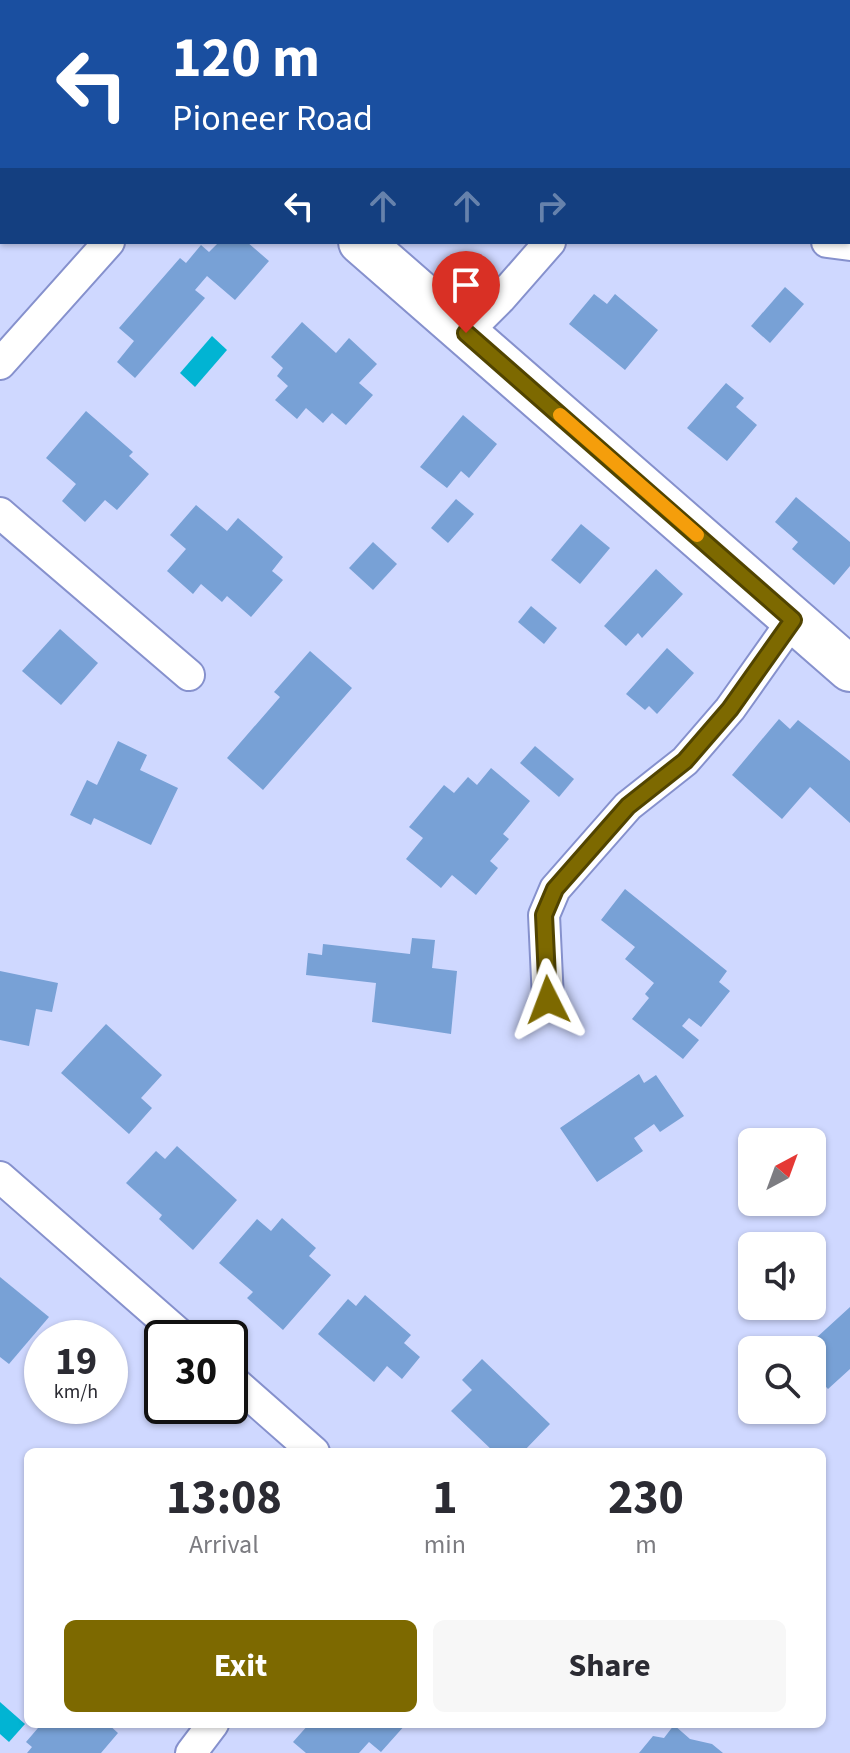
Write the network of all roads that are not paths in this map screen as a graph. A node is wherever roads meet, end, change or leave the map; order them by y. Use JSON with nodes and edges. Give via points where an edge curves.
{"nodes":[{"id":1,"x":107,"y":244,"type":"edge"},
{"id":2,"x":363,"y":244,"type":"edge"},
{"id":3,"x":548,"y":244,"type":"edge"},
{"id":4,"x":466,"y":333,"type":"junction"},
{"id":5,"x":0,"y":364,"type":"edge"},
{"id":6,"x":0,"y":513,"type":"edge"},
{"id":7,"x":793,"y":620,"type":"junction"},
{"id":8,"x":850,"y":669,"type":"edge"},
{"id":9,"x":189,"y":675,"type":"dead end"},
{"id":10,"x":548,"y":1000,"type":"dead end"},
{"id":11,"x":0,"y":1177,"type":"edge"},
{"id":12,"x":163,"y":1320,"type":"edge"},
{"id":13,"x":248,"y":1394,"type":"edge"},
{"id":14,"x":309,"y":1448,"type":"edge"},
{"id":15,"x":210,"y":1728,"type":"edge"},
{"id":16,"x":191,"y":1753,"type":"edge"}],
"edges":[{"from":1,"to":5,"type":"street"},
{"from":2,"to":4,"type":"street"},
{"from":3,"to":4,"type":"street"},
{"from":4,"to":7,"type":"street"},
{"from":6,"to":9,"type":"street"},
{"from":7,"to":8,"type":"street"},
{"from":7,"to":10,"type":"street","via":[[685,761],[628,806],[555,889],[544,915]]},
{"from":11,"to":12,"type":"street"},
{"from":13,"to":14,"type":"street"},
{"from":15,"to":16,"type":"street"}]}
